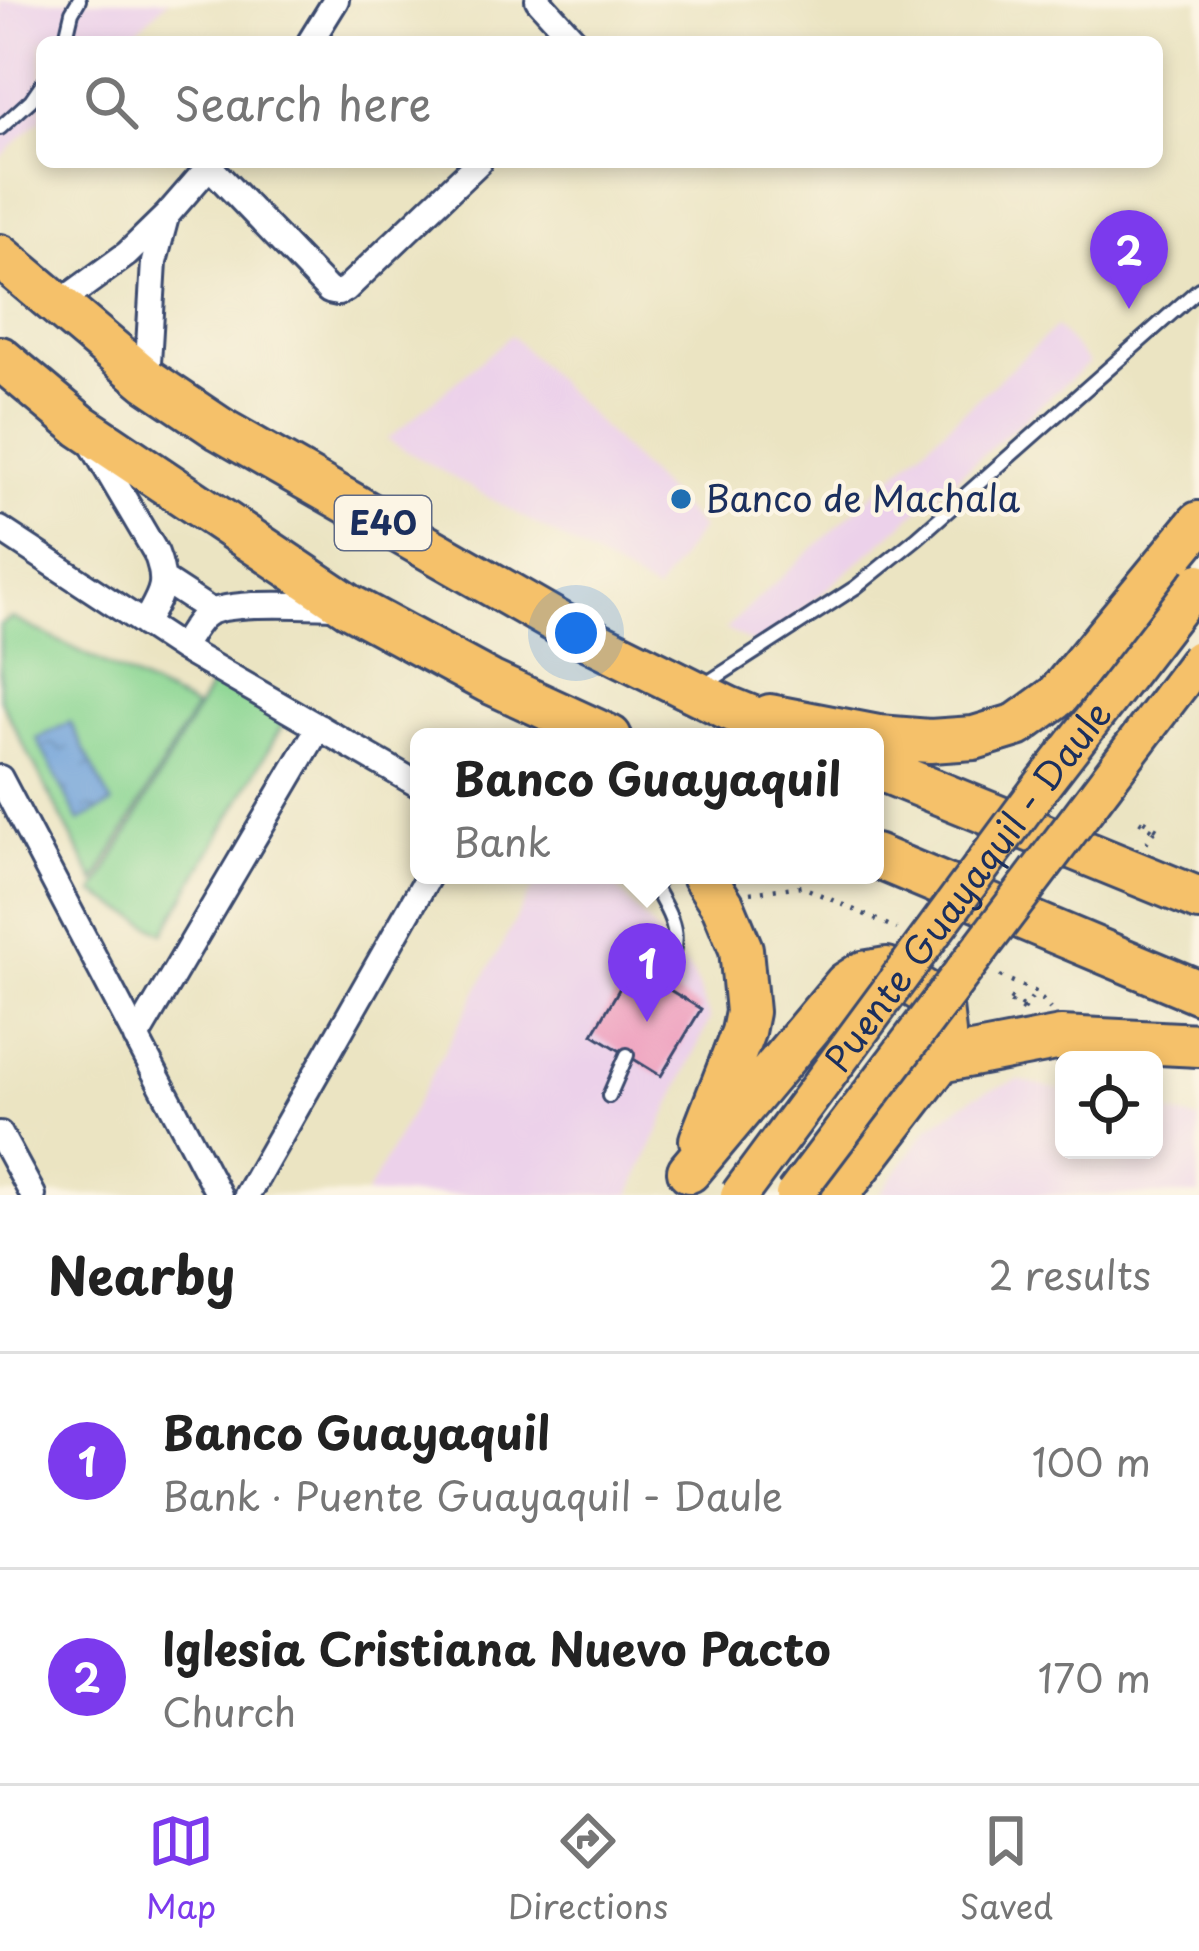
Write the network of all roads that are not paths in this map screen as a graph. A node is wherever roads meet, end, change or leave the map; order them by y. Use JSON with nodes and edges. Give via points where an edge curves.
{"nodes":[{"id":1,"x":79,"y":0,"type":"edge"},
{"id":2,"x":336,"y":0,"type":"edge"},
{"id":3,"x":538,"y":0,"type":"edge"},
{"id":4,"x":66,"y":36,"type":"edge"},
{"id":5,"x":314,"y":36,"type":"edge"},
{"id":6,"x":571,"y":36,"type":"edge"},
{"id":7,"x":36,"y":93,"type":"edge"},
{"id":8,"x":0,"y":128,"type":"edge"},
{"id":9,"x":208,"y":168,"type":"edge"},
{"id":10,"x":215,"y":168,"type":"edge"},
{"id":11,"x":473,"y":168,"type":"edge"},
{"id":12,"x":167,"y":215,"type":"junction"},
{"id":13,"x":0,"y":256,"type":"edge"},
{"id":14,"x":116,"y":262,"type":"junction"},
{"id":15,"x":152,"y":282,"type":"junction"},
{"id":16,"x":1199,"y":289,"type":"edge"},
{"id":17,"x":57,"y":305,"type":"junction"},
{"id":18,"x":0,"y":358,"type":"edge"},
{"id":19,"x":147,"y":380,"type":"junction"},
{"id":20,"x":81,"y":426,"type":"junction"},
{"id":21,"x":1199,"y":523,"type":"edge"},
{"id":22,"x":0,"y":529,"type":"edge"},
{"id":23,"x":165,"y":581,"type":"junction"},
{"id":24,"x":1199,"y":582,"type":"edge"},
{"id":25,"x":349,"y":606,"type":"junction"},
{"id":26,"x":212,"y":611,"type":"junction"},
{"id":27,"x":144,"y":624,"type":"junction"},
{"id":28,"x":181,"y":648,"type":"junction"},
{"id":29,"x":1199,"y":659,"type":"edge"},
{"id":30,"x":490,"y":682,"type":"junction"},
{"id":31,"x":711,"y":700,"type":"junction"},
{"id":32,"x":319,"y":727,"type":"junction"},
{"id":33,"x":542,"y":728,"type":"edge"},
{"id":34,"x":590,"y":728,"type":"edge"},
{"id":35,"x":778,"y":728,"type":"edge"},
{"id":36,"x":838,"y":728,"type":"edge"},
{"id":37,"x":884,"y":737,"type":"edge"},
{"id":38,"x":884,"y":771,"type":"edge"},
{"id":39,"x":0,"y":778,"type":"edge"},
{"id":40,"x":410,"y":779,"type":"edge"},
{"id":41,"x":884,"y":860,"type":"edge"},
{"id":42,"x":424,"y":884,"type":"edge"},
{"id":43,"x":653,"y":884,"type":"edge"},
{"id":44,"x":709,"y":884,"type":"edge"},
{"id":45,"x":1199,"y":899,"type":"edge"},
{"id":46,"x":661,"y":985,"type":"dead end"},
{"id":47,"x":1199,"y":992,"type":"edge"},
{"id":48,"x":136,"y":1038,"type":"junction"},
{"id":49,"x":1199,"y":1045,"type":"edge"},
{"id":50,"x":627,"y":1055,"type":"dead end"},
{"id":51,"x":940,"y":1061,"type":"junction"},
{"id":52,"x":609,"y":1096,"type":"dead end"},
{"id":53,"x":0,"y":1134,"type":"edge"},
{"id":54,"x":682,"y":1183,"type":"edge"},
{"id":55,"x":33,"y":1195,"type":"edge"},
{"id":56,"x":219,"y":1195,"type":"edge"},
{"id":57,"x":247,"y":1195,"type":"edge"},
{"id":58,"x":739,"y":1195,"type":"edge"},
{"id":59,"x":794,"y":1195,"type":"edge"},
{"id":60,"x":838,"y":1195,"type":"edge"}],
"edges":[{"from":1,"to":4,"type":"lane"},
{"from":2,"to":5,"type":"street"},
{"from":3,"to":6,"type":"street"},
{"from":7,"to":8,"type":"lane"},
{"from":9,"to":12,"type":"street"},
{"from":10,"to":11,"type":"street","via":[[338,293]]},
{"from":12,"to":14,"type":"street"},
{"from":12,"to":15,"type":"street"},
{"from":13,"to":17,"type":"highway","number":"E40"},
{"from":14,"to":15,"type":"street"},
{"from":14,"to":17,"type":"street"},
{"from":15,"to":19,"type":"street"},
{"from":16,"to":31,"type":"lane","via":[[916,538]]},
{"from":17,"to":19,"type":"highway","number":"E40"},
{"from":18,"to":20,"type":"highway","number":"E40"},
{"from":19,"to":31,"type":"highway","number":"E40","via":[[555,621]]},
{"from":20,"to":23,"type":"street"},
{"from":20,"to":25,"type":"highway","number":"E40"},
{"from":21,"to":37,"type":"highway","via":[[1057,696],[1017,724],[974,738]]},
{"from":22,"to":27,"type":"street"},
{"from":23,"to":26,"type":"street"},
{"from":23,"to":27,"type":"street"},
{"from":24,"to":58,"type":"main road","name":"Puente Guayaquil - Daule","bridge":true},
{"from":25,"to":26,"type":"street"},
{"from":25,"to":30,"type":"highway","number":"E40"},
{"from":26,"to":28,"type":"street"},
{"from":27,"to":28,"type":"street"},
{"from":28,"to":32,"type":"street"},
{"from":29,"to":59,"type":"main road","name":"Puente Guayaquil - Daule","bridge":true},
{"from":30,"to":33,"type":"highway"},
{"from":30,"to":34,"type":"highway","number":"E40"},
{"from":31,"to":35,"type":"highway","number":"E40"},
{"from":31,"to":36,"type":"highway"},
{"from":32,"to":40,"type":"street"},
{"from":32,"to":48,"type":"street"},
{"from":38,"to":45,"type":"highway"},
{"from":39,"to":48,"type":"street"},
{"from":41,"to":47,"type":"highway"},
{"from":42,"to":57,"type":"street"},
{"from":43,"to":46,"type":"lane","via":[[675,938]]},
{"from":44,"to":54,"type":"highway","via":[[741,949],[747,1012]]},
{"from":48,"to":56,"type":"street"},
{"from":49,"to":51,"type":"highway","via":[[1061,1038]]},
{"from":50,"to":52,"type":"lane"},
{"from":51,"to":54,"type":"highway","via":[[944,1017],[931,996],[887,969],[863,973]]},
{"from":51,"to":60,"type":"highway"},
{"from":53,"to":55,"type":"street"}]}
